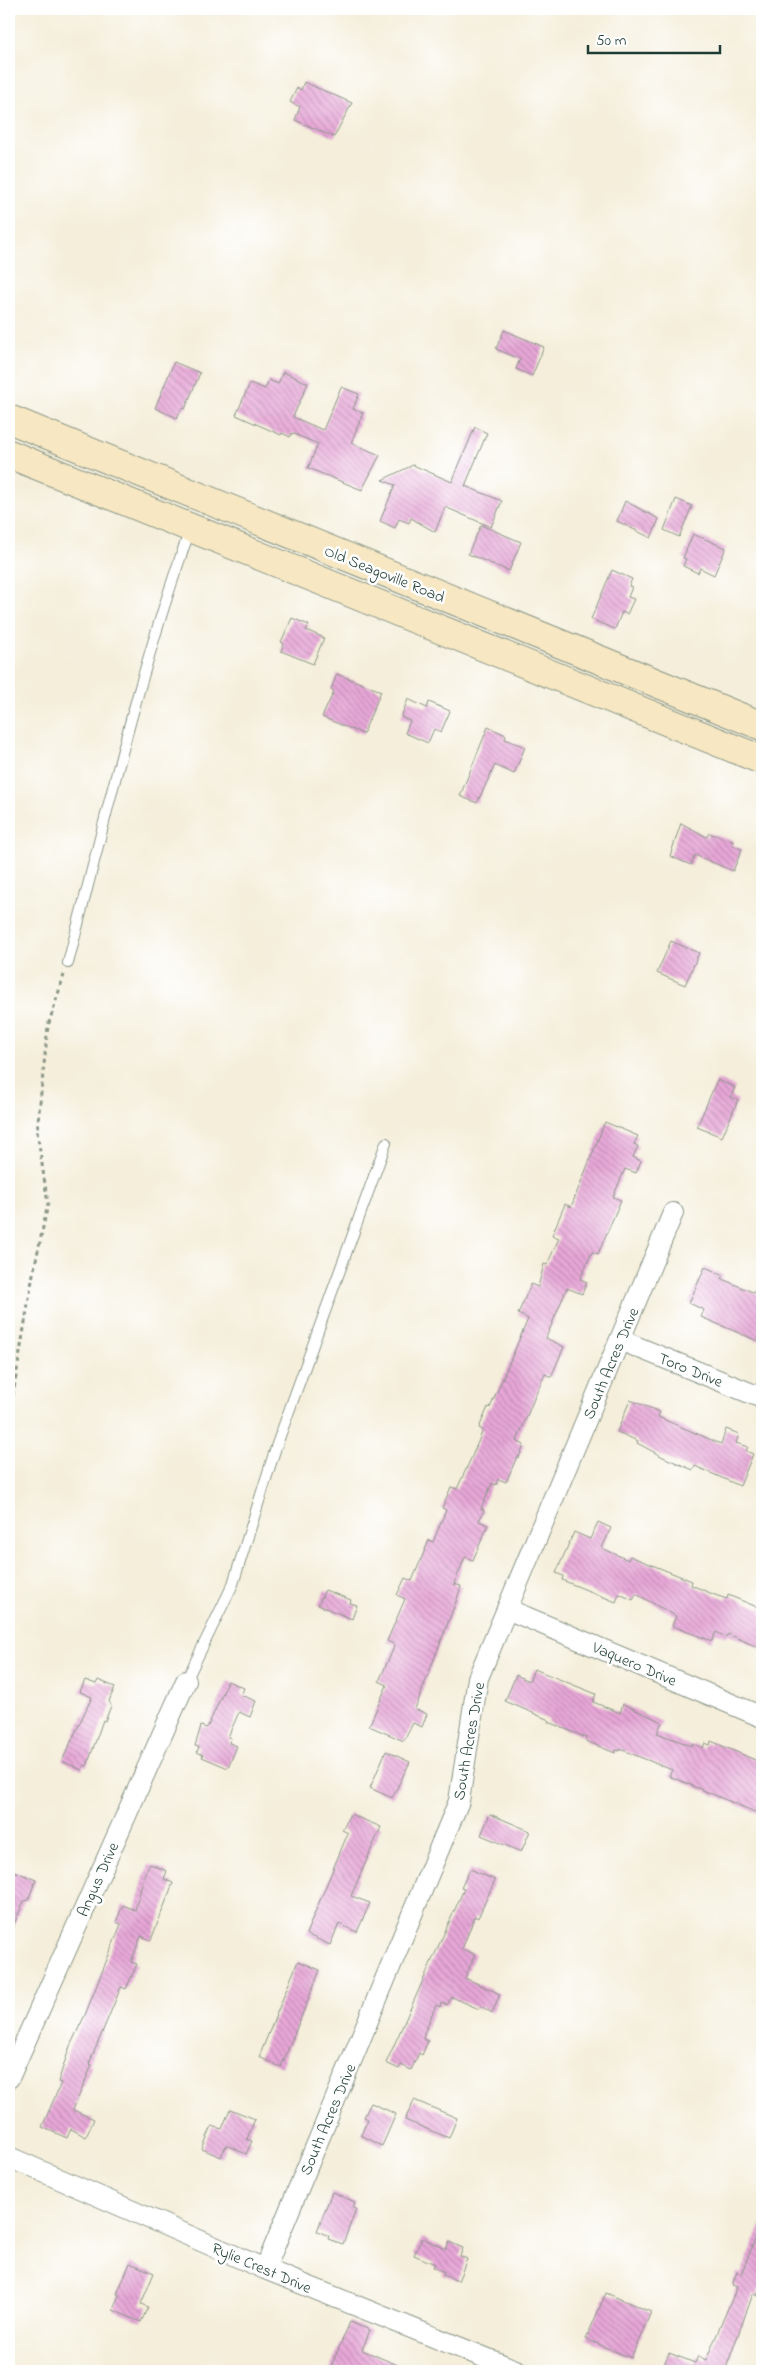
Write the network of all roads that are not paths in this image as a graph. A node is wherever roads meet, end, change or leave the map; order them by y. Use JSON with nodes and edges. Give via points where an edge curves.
{"nodes":[{"id":1,"x":9,"y":419,"type":"edge"},
{"id":2,"x":9,"y":454,"type":"edge"},
{"id":3,"x":203,"y":498,"type":"junction"},
{"id":4,"x":191,"y":529,"type":"junction"},
{"id":5,"x":444,"y":597,"type":"junction"},
{"id":6,"x":431,"y":626,"type":"junction"},
{"id":7,"x":762,"y":726,"type":"edge"},
{"id":8,"x":762,"y":760,"type":"edge"},
{"id":9,"x":68,"y":963,"type":"road end"},
{"id":10,"x":386,"y":1143,"type":"dead end"},
{"id":11,"x":673,"y":1213,"type":"dead end"},
{"id":12,"x":620,"y":1340,"type":"junction"},
{"id":13,"x":762,"y":1398,"type":"edge"},
{"id":14,"x":507,"y":1609,"type":"junction"},
{"id":15,"x":186,"y":1681,"type":"joint"},
{"id":16,"x":762,"y":1717,"type":"edge"},
{"id":17,"x":9,"y":2078,"type":"edge"},
{"id":18,"x":9,"y":2158,"type":"edge"},
{"id":19,"x":265,"y":2269,"type":"junction"},
{"id":20,"x":518,"y":2371,"type":"edge"}],
"edges":[{"from":1,"to":3,"type":"main road","name":"Old Seagoville Road"},
{"from":2,"to":4,"type":"main road","name":"Old Seagoville Road"},
{"from":3,"to":4,"type":"main road"},
{"from":3,"to":5,"type":"main road","name":"Old Seagoville Road"},
{"from":4,"to":6,"type":"main road","name":"Old Seagoville Road"},
{"from":4,"to":9,"type":"lane","via":[[142,679]]},
{"from":5,"to":6,"type":"main road"},
{"from":5,"to":7,"type":"main road","name":"Old Seagoville Road"},
{"from":6,"to":8,"type":"main road","name":"Old Seagoville Road"},
{"from":10,"to":15,"type":"lane","via":[[276,1447],[233,1584]]},
{"from":11,"to":12,"type":"street","name":"South Acres Drive"},
{"from":12,"to":13,"type":"street","name":"Toro Drive"},
{"from":12,"to":14,"type":"street","name":"South Acres Drive"},
{"from":14,"to":16,"type":"street","name":"Vaquero Drive"},
{"from":14,"to":19,"type":"street","name":"South Acres Drive","via":[[478,1678],[459,1801]]},
{"from":15,"to":17,"type":"street","name":"Angus Drive"},
{"from":18,"to":19,"type":"street","name":"Rylie Crest Drive"},
{"from":19,"to":20,"type":"street","name":"Rylie Crest Drive"}]}
